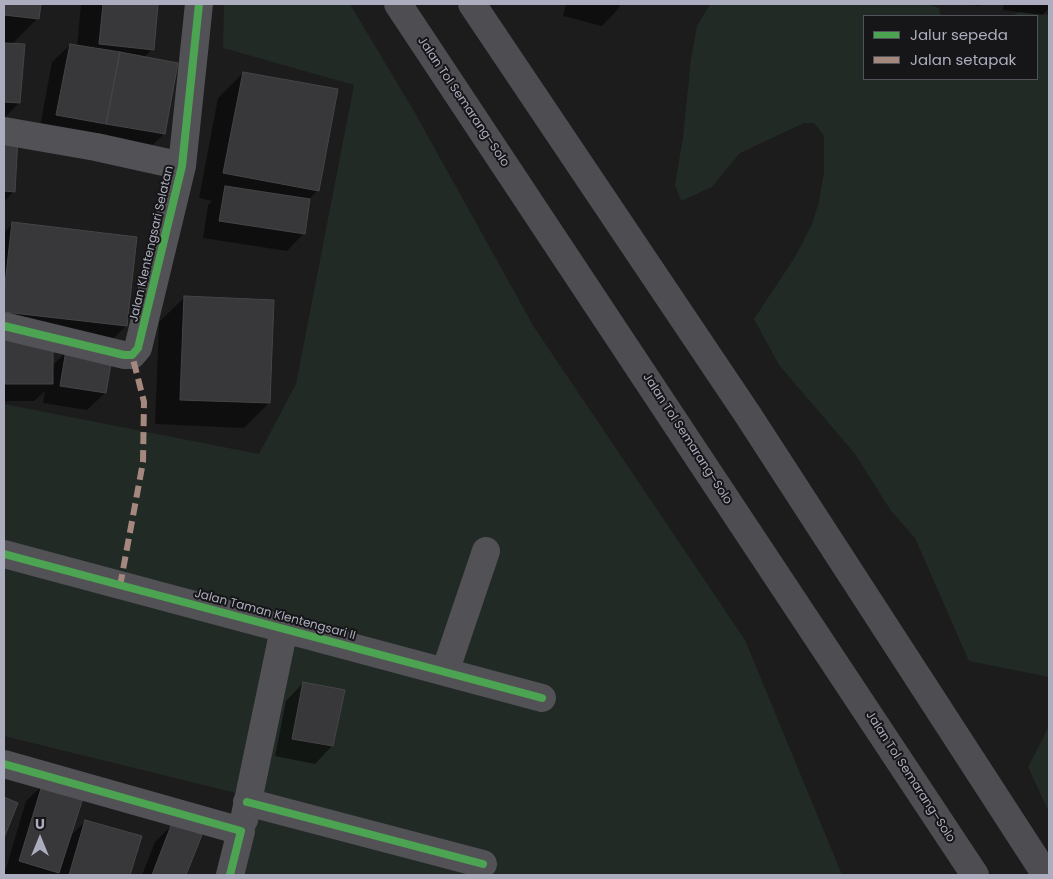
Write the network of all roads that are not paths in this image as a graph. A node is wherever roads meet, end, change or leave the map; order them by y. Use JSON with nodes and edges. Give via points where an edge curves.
{"nodes":[{"id":1,"x":199,"y":4,"type":"edge"},
{"id":2,"x":398,"y":4,"type":"edge"},
{"id":3,"x":472,"y":4,"type":"edge"},
{"id":4,"x":4,"y":131,"type":"edge"},
{"id":5,"x":182,"y":166,"type":"junction"},
{"id":6,"x":4,"y":326,"type":"edge"},
{"id":7,"x":486,"y":551,"type":"dead end"},
{"id":8,"x":4,"y":554,"type":"edge"},
{"id":9,"x":284,"y":629,"type":"junction"},
{"id":10,"x":445,"y":672,"type":"junction"},
{"id":11,"x":542,"y":698,"type":"dead end"},
{"id":12,"x":4,"y":764,"type":"edge"},
{"id":13,"x":247,"y":802,"type":"junction"},
{"id":14,"x":241,"y":831,"type":"junction"},
{"id":15,"x":483,"y":864,"type":"dead end"},
{"id":16,"x":230,"y":875,"type":"edge"},
{"id":17,"x":975,"y":875,"type":"edge"},
{"id":18,"x":1046,"y":875,"type":"edge"}],
"edges":[{"from":1,"to":5,"type":"street","name":"Jalan Klentengsari Selatan"},
{"from":2,"to":17,"type":"highway","name":"Jalan Tol Semarang–Solo"},
{"from":3,"to":18,"type":"highway","via":[[748,415]]},
{"from":4,"to":5,"type":"street"},
{"from":5,"to":6,"type":"street","name":"Jalan Klentengsari Selatan","via":[[142,343],[132,355]]},
{"from":7,"to":10,"type":"street"},
{"from":8,"to":9,"type":"street","name":"Jalan Taman Klentengsari II"},
{"from":9,"to":10,"type":"street","name":"Jalan Taman Klentengsari II"},
{"from":9,"to":13,"type":"street"},
{"from":10,"to":11,"type":"street","name":"Jalan Taman Klentengsari II"},
{"from":12,"to":14,"type":"street"},
{"from":13,"to":14,"type":"street"},
{"from":13,"to":15,"type":"street"},
{"from":14,"to":16,"type":"street"}]}
